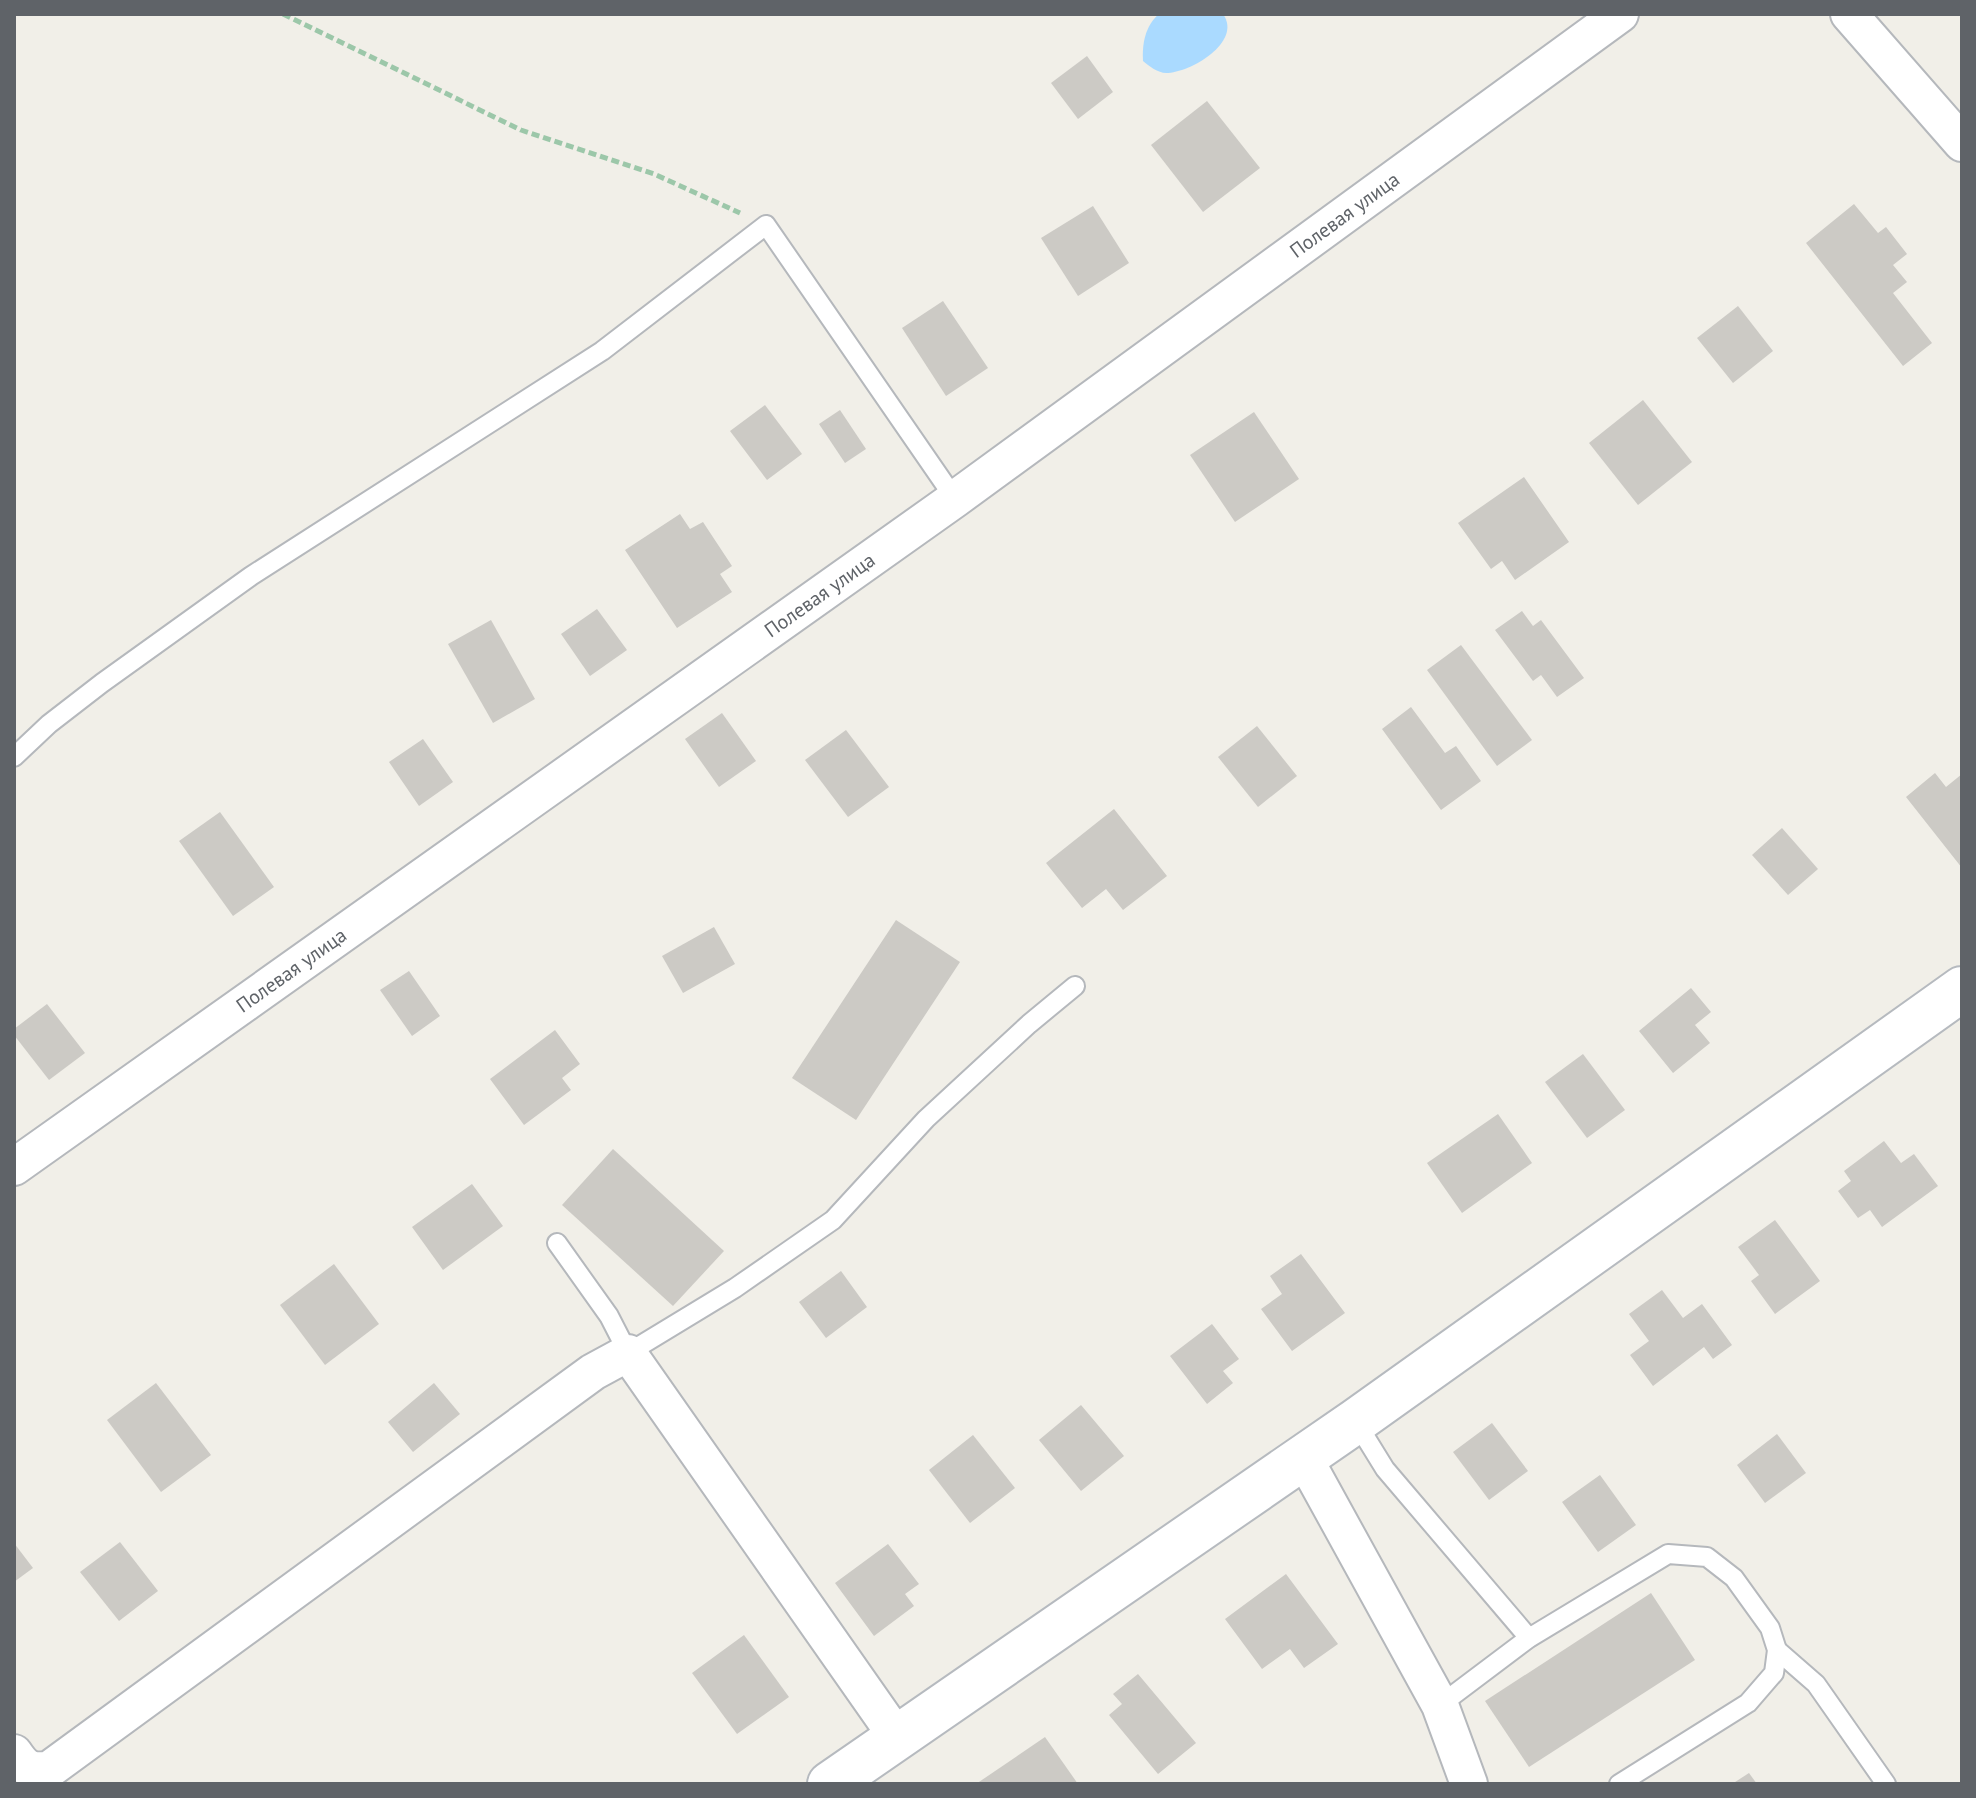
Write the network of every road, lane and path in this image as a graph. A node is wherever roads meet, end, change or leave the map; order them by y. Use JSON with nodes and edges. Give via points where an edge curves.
{"nodes":[{"id":1,"x":283,"y":14,"type":"edge"},
{"id":2,"x":1620,"y":14,"type":"edge"},
{"id":3,"x":1849,"y":14,"type":"edge"},
{"id":4,"x":1962,"y":143,"type":"edge"},
{"id":5,"x":766,"y":225,"type":"junction"},
{"id":6,"x":955,"y":499,"type":"junction"},
{"id":7,"x":14,"y":757,"type":"edge"},
{"id":8,"x":1075,"y":986,"type":"dead end"},
{"id":9,"x":1962,"y":989,"type":"edge"},
{"id":10,"x":14,"y":1167,"type":"edge"},
{"id":11,"x":557,"y":1243,"type":"dead end"},
{"id":12,"x":628,"y":1353,"type":"junction"},
{"id":13,"x":1356,"y":1421,"type":"junction"},
{"id":14,"x":1304,"y":1458,"type":"junction"},
{"id":15,"x":1529,"y":1638,"type":"junction"},
{"id":16,"x":1777,"y":1650,"type":"junction"},
{"id":17,"x":1440,"y":1705,"type":"junction"},
{"id":18,"x":897,"y":1737,"type":"junction"},
{"id":19,"x":14,"y":1753,"type":"edge"},
{"id":20,"x":830,"y":1784,"type":"edge"},
{"id":21,"x":1469,"y":1784,"type":"edge"},
{"id":22,"x":1619,"y":1784,"type":"edge"},
{"id":23,"x":1886,"y":1784,"type":"edge"}],
"edges":[{"from":1,"to":5,"type":"path","via":[[521,130],[654,174]]},
{"from":2,"to":6,"type":"street","name":"Полевая улица"},
{"from":3,"to":4,"type":"street"},
{"from":5,"to":6,"type":"lane"},
{"from":5,"to":7,"type":"lane","via":[[602,351],[239,585],[102,683]]},
{"from":6,"to":10,"type":"street","name":"Полевая улица"},
{"from":8,"to":12,"type":"lane","via":[[926,1119],[833,1220]]},
{"from":9,"to":13,"type":"main road"},
{"from":11,"to":12,"type":"lane","via":[[609,1316]]},
{"from":12,"to":18,"type":"street"},
{"from":12,"to":19,"type":"street","via":[[50,1769],[36,1772]]},
{"from":13,"to":14,"type":"main road"},
{"from":13,"to":15,"type":"lane","via":[[1385,1469]]},
{"from":14,"to":17,"type":"street"},
{"from":14,"to":18,"type":"main road"},
{"from":15,"to":16,"type":"lane","via":[[1668,1554],[1707,1557],[1734,1578],[1770,1628]]},
{"from":15,"to":17,"type":"lane"},
{"from":16,"to":22,"type":"lane","via":[[1774,1673],[1748,1703]]},
{"from":16,"to":23,"type":"lane","via":[[1816,1684]]},
{"from":17,"to":21,"type":"street"},
{"from":18,"to":20,"type":"main road"}]}
